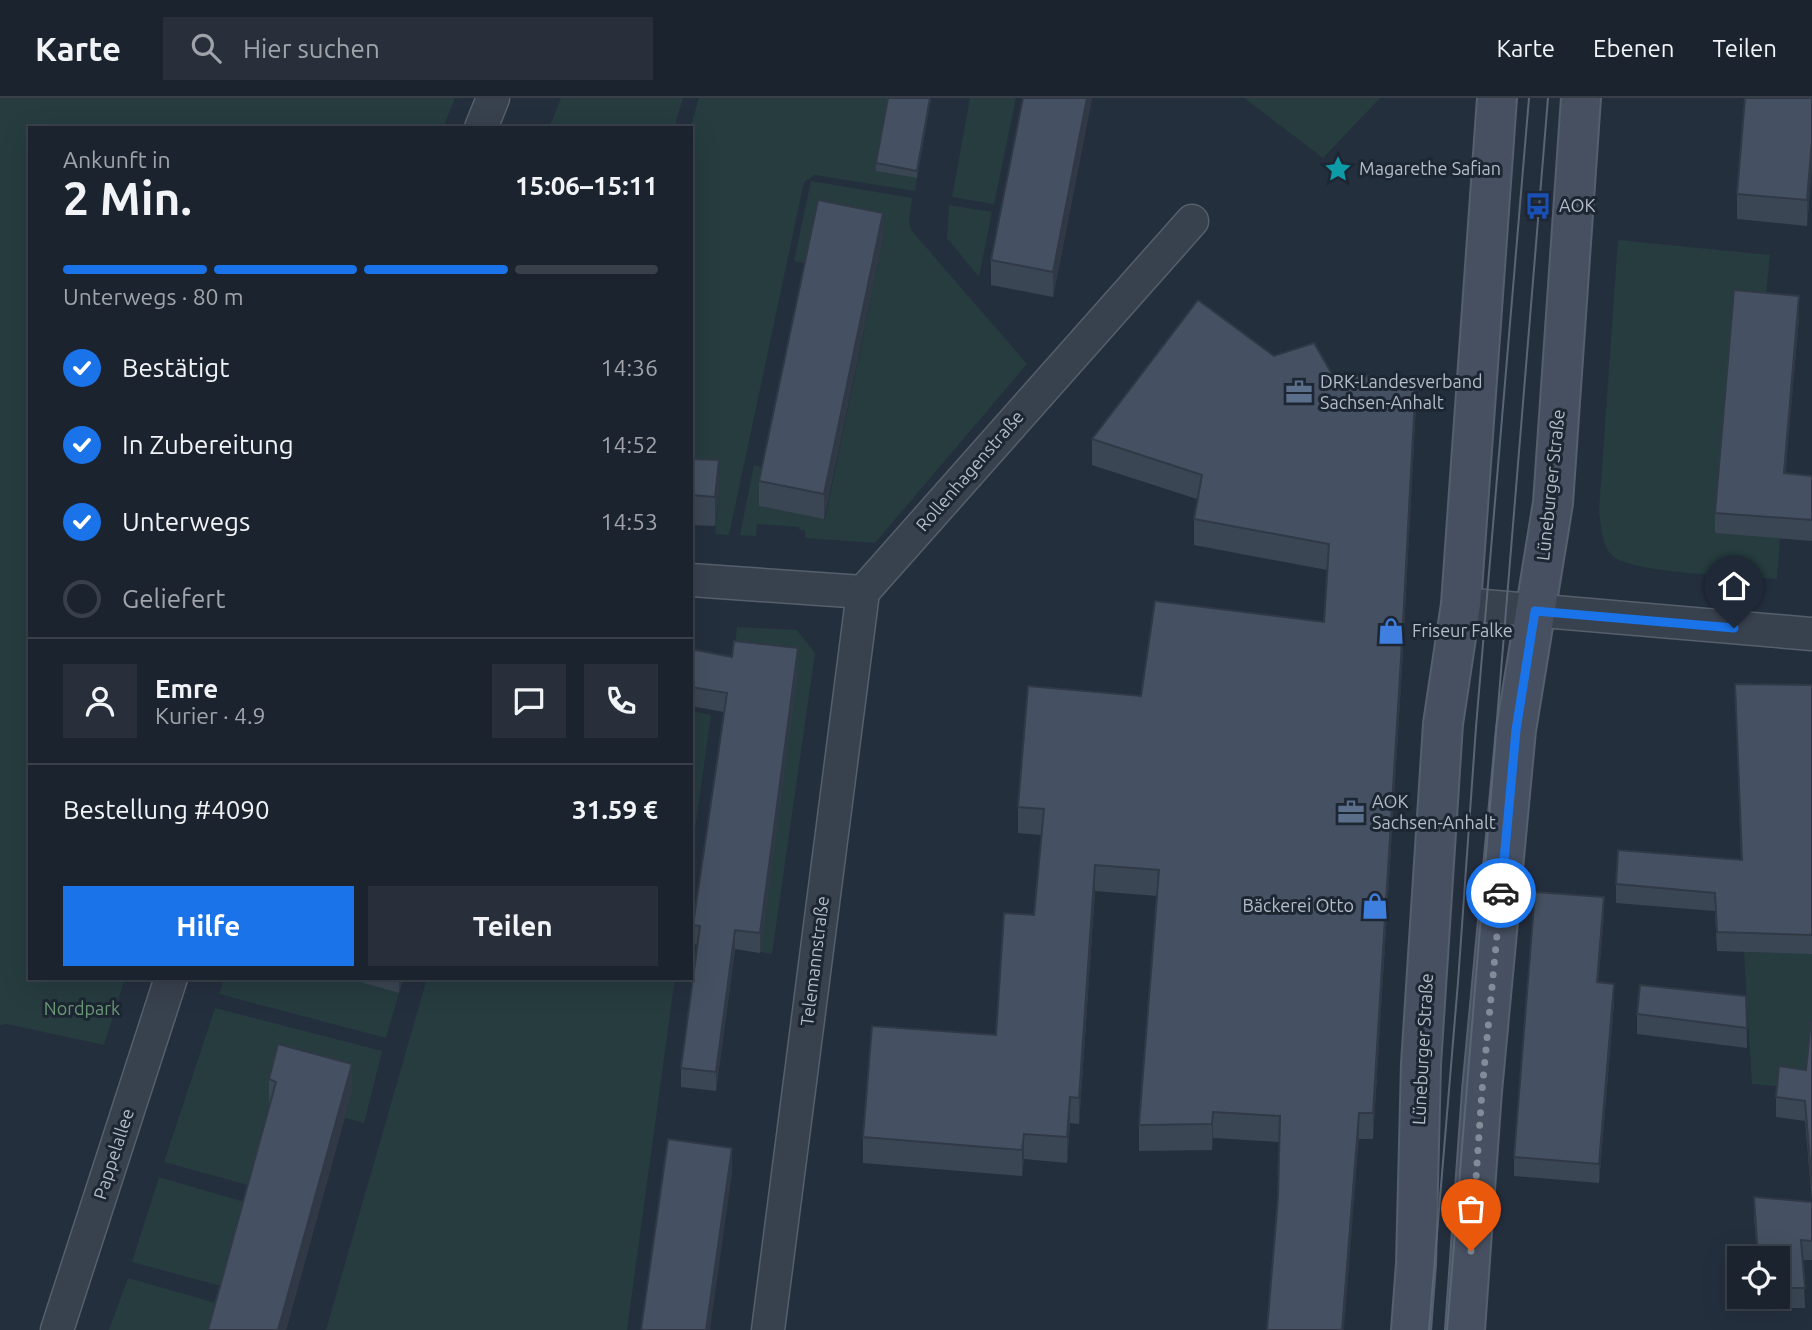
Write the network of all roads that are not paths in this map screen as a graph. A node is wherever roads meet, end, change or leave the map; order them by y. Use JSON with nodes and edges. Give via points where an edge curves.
{"nodes":[{"id":1,"x":493,"y":98,"type":"edge"},
{"id":2,"x":1497,"y":98,"type":"edge"},
{"id":3,"x":1581,"y":98,"type":"edge"},
{"id":4,"x":482,"y":126,"type":"edge"},
{"id":5,"x":1192,"y":221,"type":"dead end"},
{"id":6,"x":693,"y":580,"type":"edge"},
{"id":7,"x":863,"y":593,"type":"junction"},
{"id":8,"x":1461,"y":604,"type":"junction"},
{"id":9,"x":1535,"y":611,"type":"junction"},
{"id":10,"x":1812,"y":634,"type":"edge"},
{"id":11,"x":170,"y":980,"type":"edge"},
{"id":12,"x":57,"y":1330,"type":"edge"},
{"id":13,"x":768,"y":1330,"type":"edge"},
{"id":14,"x":1411,"y":1330,"type":"edge"},
{"id":15,"x":1465,"y":1330,"type":"edge"}],
"edges":[{"from":1,"to":4,"type":"street"},
{"from":2,"to":8,"type":"main road","name":"Lüneburger Straße"},
{"from":3,"to":9,"type":"main road","name":"Lüneburger Straße","via":[[1553,503]]},
{"from":5,"to":7,"type":"street","name":"Rollenhagenstraße"},
{"from":6,"to":7,"type":"street"},
{"from":7,"to":13,"type":"street","name":"Telemannstraße"},
{"from":8,"to":9,"type":"street"},
{"from":8,"to":14,"type":"main road","name":"Lüneburger Straße","via":[[1443,724],[1421,1064]]},
{"from":9,"to":10,"type":"street"},
{"from":9,"to":15,"type":"main road","name":"Lüneburger Straße","via":[[1516,730]]},
{"from":11,"to":12,"type":"street","name":"Pappelallee"}]}
